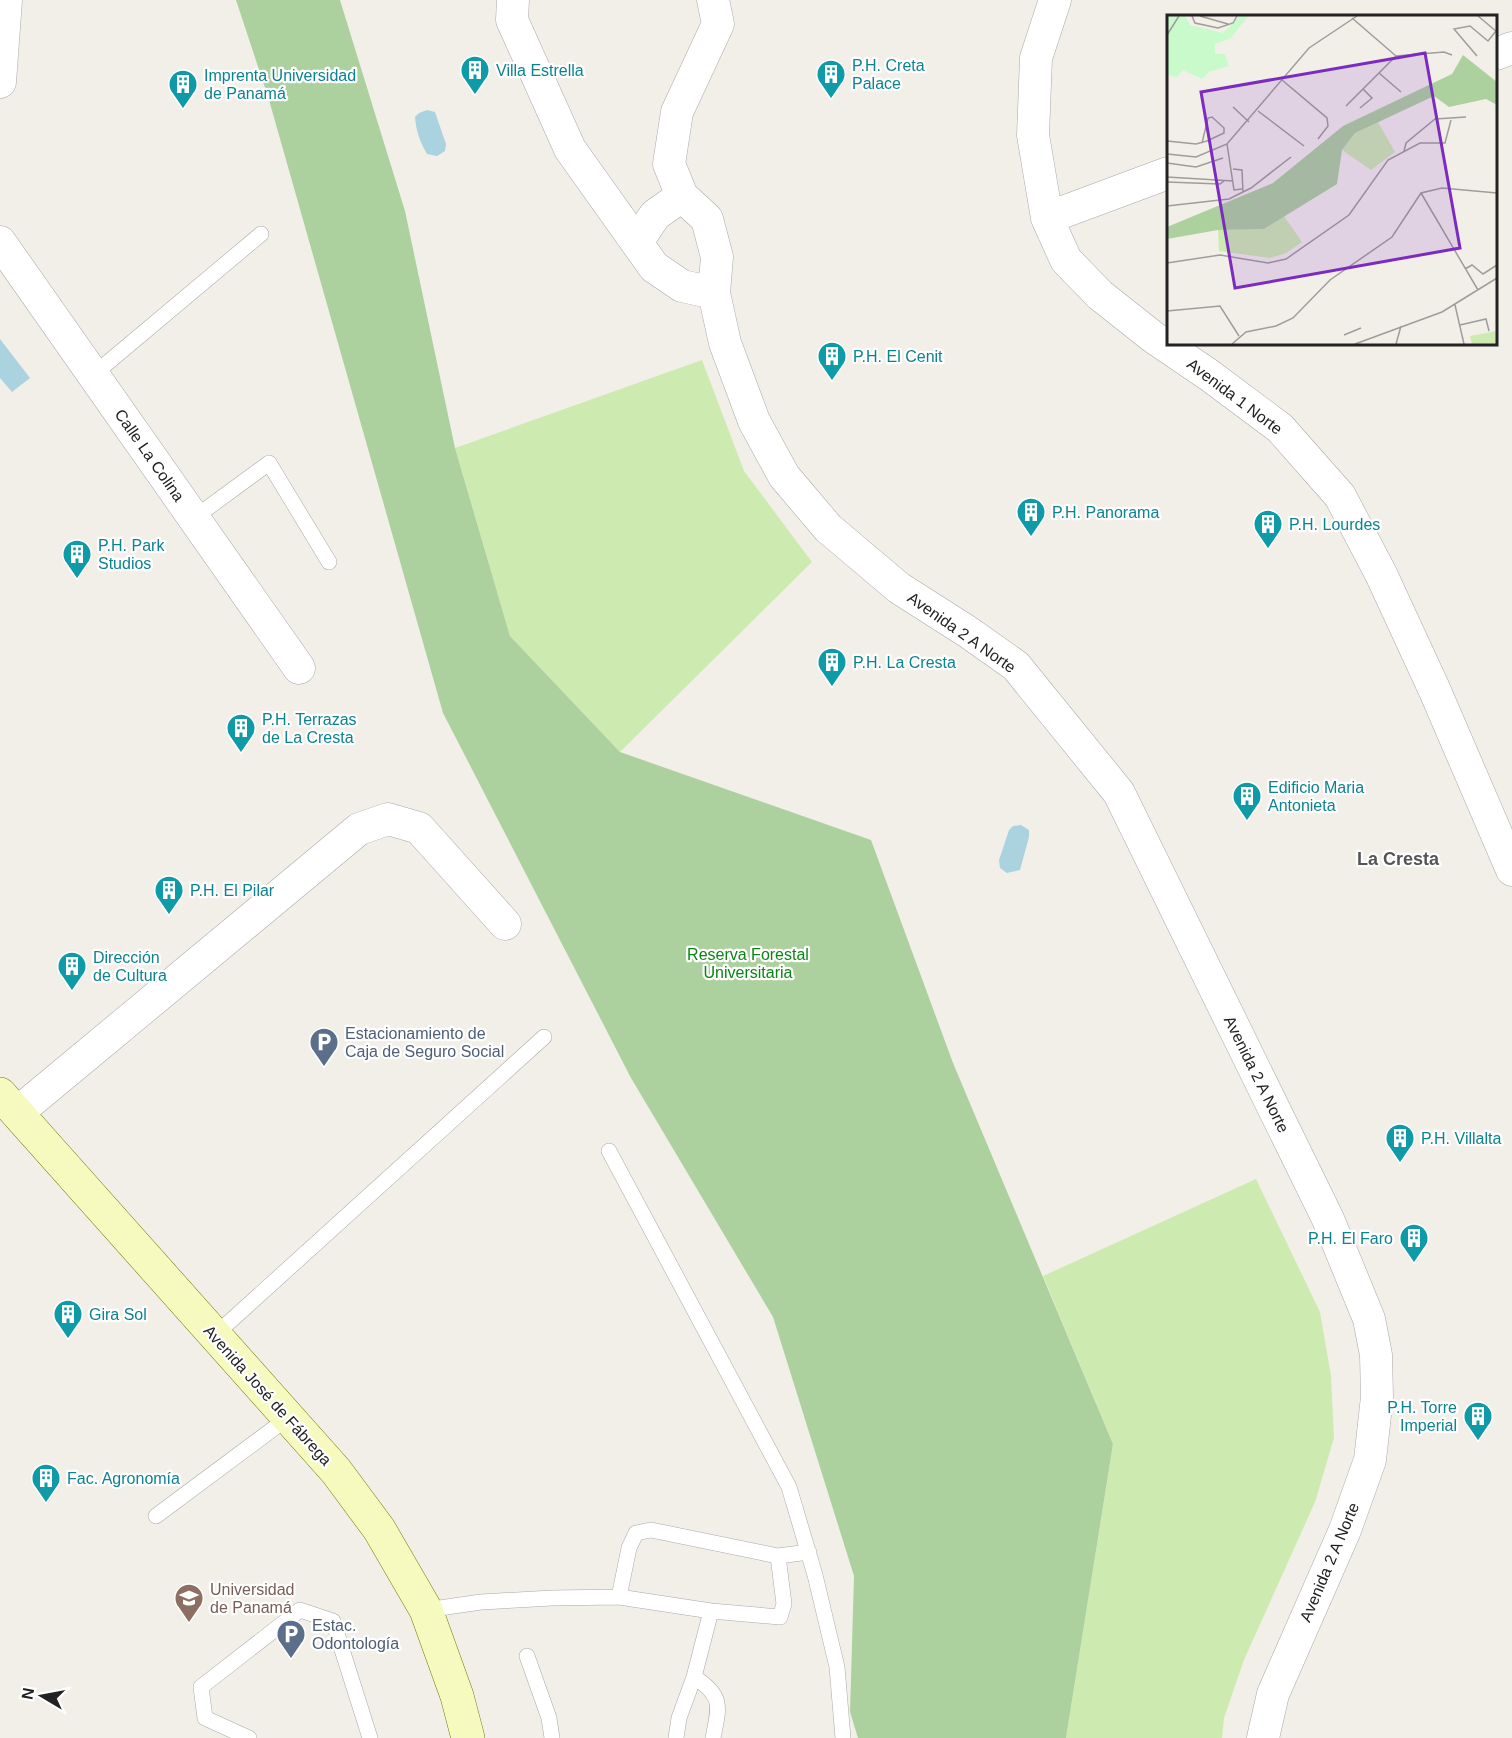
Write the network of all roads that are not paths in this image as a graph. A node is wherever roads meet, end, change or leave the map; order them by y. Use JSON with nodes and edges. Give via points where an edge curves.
{"nodes":[{"id":1,"x":6,"y":0,"type":"edge"},
{"id":2,"x":513,"y":0,"type":"edge"},
{"id":3,"x":713,"y":0,"type":"edge"},
{"id":4,"x":1055,"y":0,"type":"edge"},
{"id":5,"x":1512,"y":48,"type":"edge"},
{"id":6,"x":1497,"y":54,"type":"edge"},
{"id":7,"x":0,"y":82,"type":"edge"},
{"id":8,"x":1167,"y":173,"type":"edge"},
{"id":9,"x":682,"y":196,"type":"junction"},
{"id":10,"x":1047,"y":218,"type":"junction"},
{"id":11,"x":261,"y":234,"type":"dead end"},
{"id":12,"x":0,"y":242,"type":"edge"},
{"id":13,"x":637,"y":242,"type":"junction"},
{"id":14,"x":714,"y":293,"type":"junction"},
{"id":15,"x":93,"y":375,"type":"junction"},
{"id":16,"x":194,"y":518,"type":"junction"},
{"id":17,"x":329,"y":562,"type":"dead end"},
{"id":18,"x":299,"y":668,"type":"dead end"},
{"id":19,"x":1512,"y":870,"type":"edge"},
{"id":20,"x":505,"y":924,"type":"dead end"},
{"id":21,"x":544,"y":1036,"type":"dead end"},
{"id":22,"x":8,"y":1104,"type":"edge"},
{"id":23,"x":609,"y":1151,"type":"dead end"},
{"id":24,"x":215,"y":1335,"type":"junction"},
{"id":25,"x":289,"y":1417,"type":"junction"},
{"id":26,"x":156,"y":1516,"type":"dead end"},
{"id":27,"x":808,"y":1552,"type":"junction"},
{"id":28,"x":778,"y":1556,"type":"junction"},
{"id":29,"x":619,"y":1597,"type":"junction"},
{"id":30,"x":426,"y":1610,"type":"junction"},
{"id":31,"x":711,"y":1611,"type":"junction"},
{"id":32,"x":527,"y":1656,"type":"dead end"},
{"id":33,"x":694,"y":1677,"type":"junction"},
{"id":34,"x":249,"y":1738,"type":"edge"},
{"id":35,"x":370,"y":1738,"type":"edge"},
{"id":36,"x":468,"y":1738,"type":"edge"},
{"id":37,"x":552,"y":1738,"type":"edge"},
{"id":38,"x":676,"y":1738,"type":"edge"},
{"id":39,"x":713,"y":1738,"type":"edge"},
{"id":40,"x":843,"y":1738,"type":"edge"},
{"id":41,"x":1263,"y":1738,"type":"edge"}],
"edges":[{"from":1,"to":7,"type":"street"},
{"from":2,"to":13,"type":"street","via":[[512,20],[570,149]]},
{"from":3,"to":9,"type":"street","via":[[718,24],[677,112],[669,164]]},
{"from":4,"to":10,"type":"street","name":"Avenida 1 Norte","via":[[1036,58],[1033,135]]},
{"from":5,"to":6,"type":"street"},
{"from":8,"to":10,"type":"street"},
{"from":9,"to":13,"type":"street","via":[[655,215]]},
{"from":9,"to":14,"type":"street","name":"Avenida 2 A Norte","via":[[708,219],[717,257]]},
{"from":10,"to":19,"type":"street","name":"Avenida 1 Norte","via":[[1066,260],[1100,295],[1280,428],[1340,496],[1396,606]]},
{"from":11,"to":15,"type":"lane"},
{"from":12,"to":15,"type":"street","name":"Calle La Colina"},
{"from":13,"to":14,"type":"street","via":[[654,267],[682,286]]},
{"from":14,"to":41,"type":"street","name":"Avenida 2 A Norte","via":[[725,343],[754,421],[784,476],[828,528],[899,588],[1016,666],[1119,793],[1328,1219],[1369,1319],[1376,1355],[1377,1397],[1370,1460],[1345,1530],[1273,1694]]},
{"from":15,"to":16,"type":"street","name":"Calle La Colina"},
{"from":16,"to":17,"type":"lane","via":[[269,463]]},
{"from":16,"to":18,"type":"street","name":"Calle La Colina"},
{"from":20,"to":22,"type":"street","via":[[419,828],[388,819],[359,829]]},
{"from":21,"to":24,"type":"lane"},
{"from":22,"to":24,"type":"street","name":"Avenida José de Fábrega"},
{"from":23,"to":27,"type":"lane","via":[[789,1487]]},
{"from":24,"to":25,"type":"street","name":"Avenida José de Fábrega"},
{"from":25,"to":26,"type":"lane"},
{"from":25,"to":30,"type":"street","name":"Avenida José de Fábrega","via":[[379,1529]]},
{"from":27,"to":28,"type":"lane"},
{"from":27,"to":40,"type":"lane","via":[[837,1667]]},
{"from":28,"to":29,"type":"lane","via":[[651,1530],[636,1533],[628,1548]]},
{"from":28,"to":31,"type":"lane","via":[[784,1604],[780,1617]]},
{"from":29,"to":30,"type":"lane","via":[[481,1602]]},
{"from":29,"to":31,"type":"lane"},
{"from":30,"to":36,"type":"street","name":"Avenida José de Fábrega"},
{"from":31,"to":33,"type":"lane"},
{"from":32,"to":37,"type":"lane"},
{"from":33,"to":38,"type":"lane"},
{"from":33,"to":39,"type":"lane","via":[[716,1696],[718,1712]]},
{"from":34,"to":35,"type":"lane","via":[[205,1718],[201,1687],[300,1610],[333,1621]]}]}
